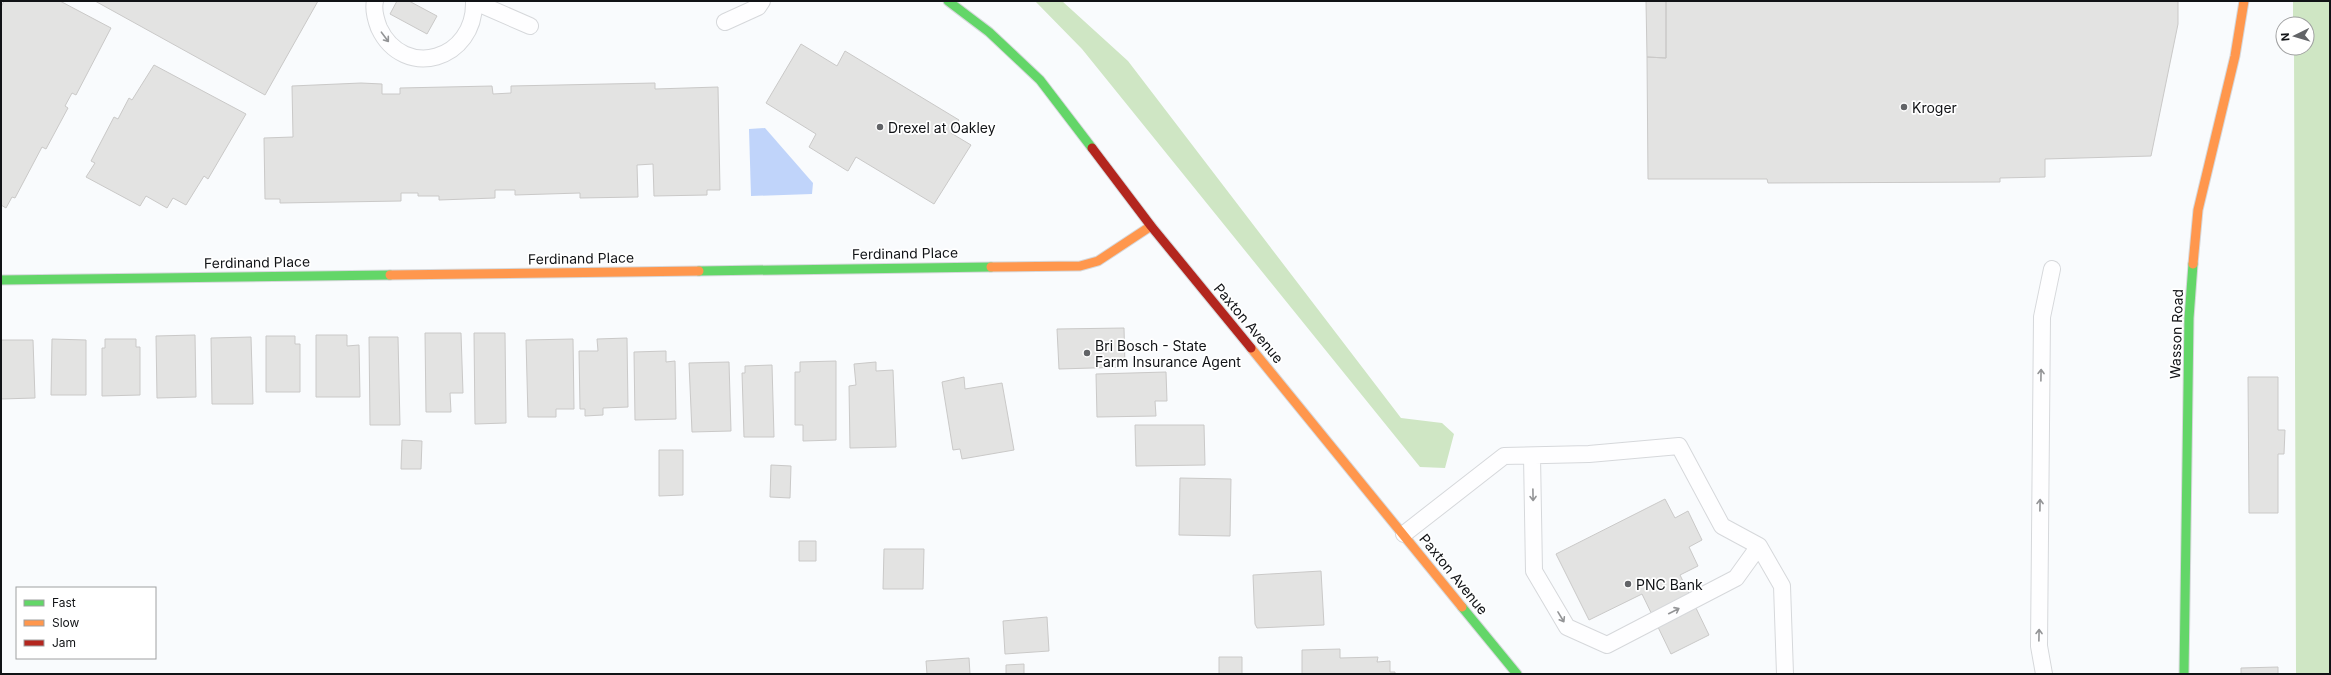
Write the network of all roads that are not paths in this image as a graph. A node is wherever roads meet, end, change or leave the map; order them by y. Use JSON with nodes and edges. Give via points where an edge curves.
{"nodes":[{"id":1,"x":375,"y":1,"type":"edge"},
{"id":2,"x":475,"y":1,"type":"edge"},
{"id":3,"x":762,"y":1,"type":"edge"},
{"id":4,"x":948,"y":1,"type":"edge"},
{"id":5,"x":2244,"y":1,"type":"edge"},
{"id":6,"x":725,"y":22,"type":"dead end"},
{"id":7,"x":530,"y":26,"type":"dead end"},
{"id":8,"x":1151,"y":226,"type":"junction"},
{"id":9,"x":2052,"y":269,"type":"dead end"},
{"id":10,"x":1,"y":280,"type":"edge"},
{"id":11,"x":1532,"y":456,"type":"junction"},
{"id":12,"x":1404,"y":534,"type":"junction"},
{"id":13,"x":1758,"y":546,"type":"junction"},
{"id":14,"x":1517,"y":674,"type":"edge"},
{"id":15,"x":1784,"y":674,"type":"edge"},
{"id":16,"x":2044,"y":674,"type":"edge"},
{"id":17,"x":2184,"y":674,"type":"edge"}],
"edges":[{"from":1,"to":2,"type":"lane","one_way":true,"via":[[376,21],[383,37],[396,49],[411,57],[422,58],[439,56],[455,48],[467,35],[473,20]]},
{"from":2,"to":7,"type":"lane"},
{"from":3,"to":6,"type":"lane","via":[[758,6]]},
{"from":4,"to":8,"type":"street","name":"Paxton Avenue","via":[[989,32],[1040,80]]},
{"from":5,"to":17,"type":"street","name":"Wasson Road","via":[[2235,56],[2198,210],[2189,318]]},
{"from":8,"to":10,"type":"street","name":"Ferdinand Place","via":[[1098,261],[1080,266]]},
{"from":8,"to":12,"type":"street","name":"Paxton Avenue"},
{"from":16,"to":9,"type":"lane","one_way":true,"via":[[2039,646],[2042,317]]},
{"from":11,"to":12,"type":"lane","via":[[1504,456]]},
{"from":11,"to":13,"type":"lane","via":[[1678,446],[1722,526]]},
{"from":11,"to":13,"type":"lane","one_way":true,"via":[[1534,571],[1567,627],[1607,645],[1736,578]]},
{"from":12,"to":14,"type":"street","name":"Paxton Avenue"},
{"from":13,"to":15,"type":"lane","via":[[1782,586]]}]}
